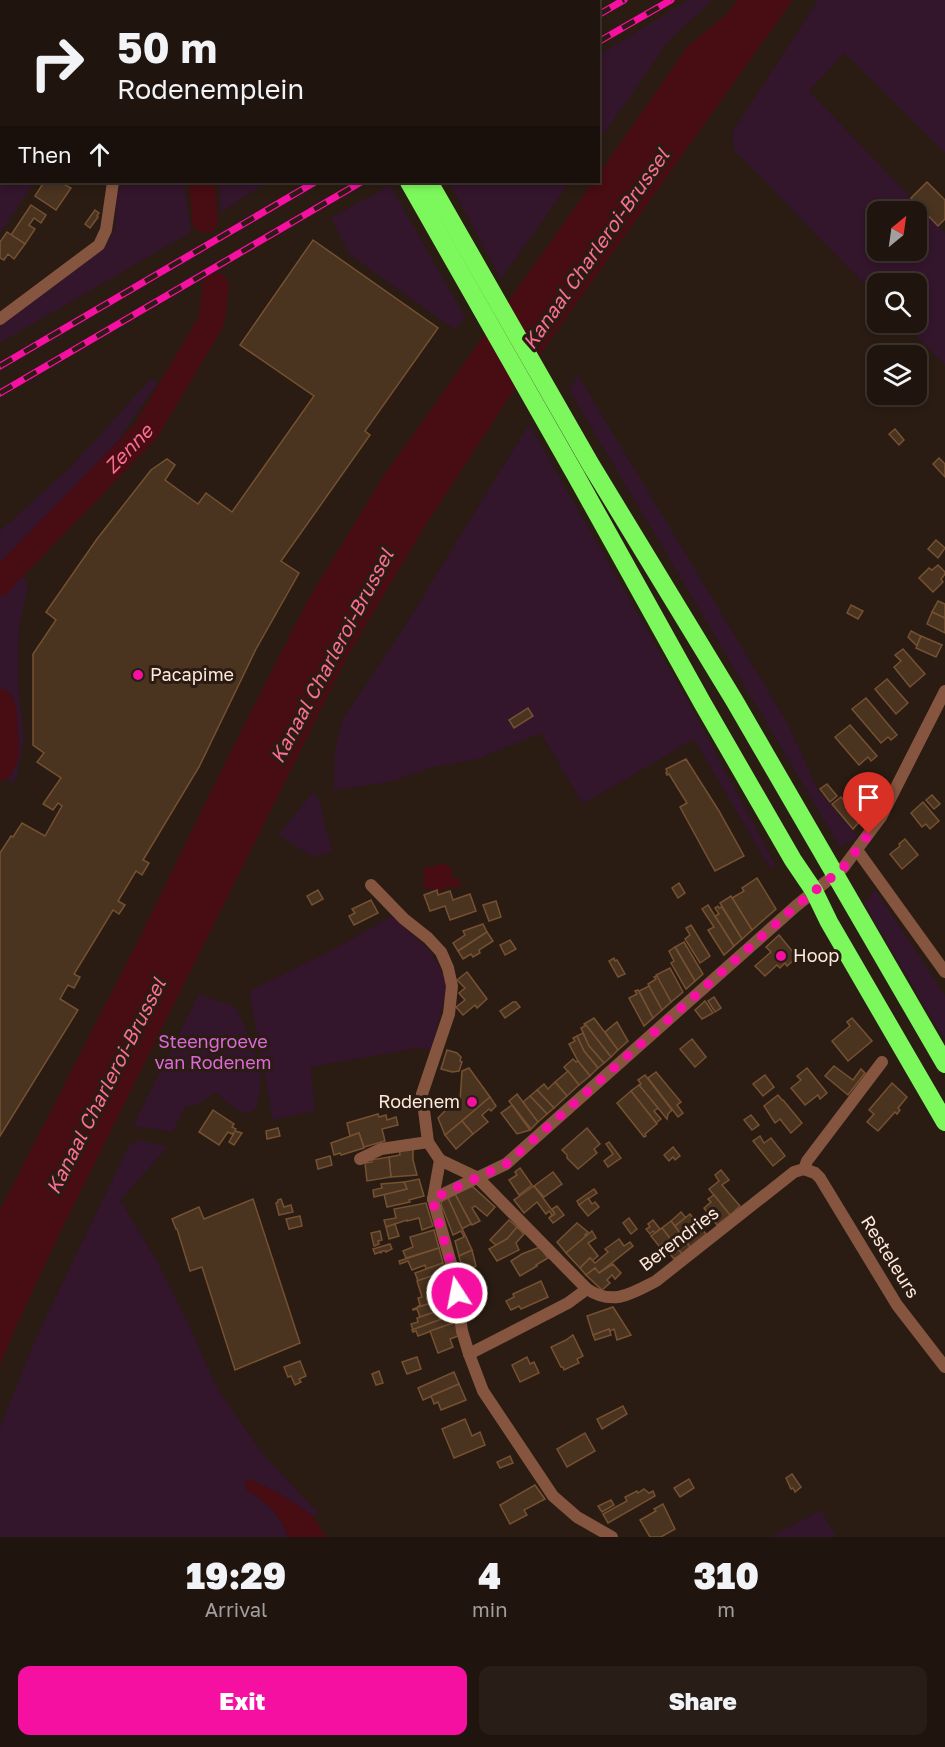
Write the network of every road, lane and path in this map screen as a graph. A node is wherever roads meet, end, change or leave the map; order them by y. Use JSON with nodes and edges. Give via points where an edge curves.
{"nodes":[{"id":1,"x":113,"y":183,"type":"edge"},
{"id":2,"x":410,"y":183,"type":"edge"},
{"id":3,"x":430,"y":183,"type":"edge"},
{"id":4,"x":0,"y":319,"type":"edge"},
{"id":5,"x":583,"y":469,"type":"junction"},
{"id":6,"x":945,"y":691,"type":"edge"},
{"id":7,"x":857,"y":850,"type":"junction"},
{"id":8,"x":835,"y":874,"type":"junction"},
{"id":9,"x":371,"y":885,"type":"dead end"},
{"id":10,"x":814,"y":891,"type":"junction"},
{"id":11,"x":945,"y":972,"type":"edge"},
{"id":12,"x":882,"y":1062,"type":"dead end"},
{"id":13,"x":945,"y":1064,"type":"edge"},
{"id":14,"x":945,"y":1122,"type":"edge"},
{"id":15,"x":428,"y":1142,"type":"junction"},
{"id":16,"x":360,"y":1160,"type":"dead end"},
{"id":17,"x":440,"y":1160,"type":"junction"},
{"id":18,"x":804,"y":1169,"type":"junction"},
{"id":19,"x":478,"y":1178,"type":"junction"},
{"id":20,"x":432,"y":1199,"type":"junction"},
{"id":21,"x":587,"y":1289,"type":"junction"},
{"id":22,"x":469,"y":1354,"type":"junction"},
{"id":23,"x":945,"y":1367,"type":"edge"},
{"id":24,"x":612,"y":1537,"type":"edge"}],
"edges":[{"from":1,"to":4,"type":"street","via":[[106,230],[99,245]]},
{"from":2,"to":5,"type":"highway"},
{"from":3,"to":5,"type":"highway"},
{"from":5,"to":8,"type":"highway","via":[[728,690]]},
{"from":5,"to":10,"type":"highway","via":[[709,714]]},
{"from":6,"to":7,"type":"street","via":[[881,817]]},
{"from":7,"to":8,"type":"street"},
{"from":7,"to":11,"type":"street"},
{"from":8,"to":10,"type":"street"},
{"from":8,"to":13,"type":"highway"},
{"from":9,"to":15,"type":"street","via":[[441,952],[452,986],[449,1014],[422,1094]]},
{"from":10,"to":14,"type":"highway"},
{"from":10,"to":19,"type":"street","via":[[506,1164]]},
{"from":12,"to":18,"type":"street","name":"Berendries"},
{"from":15,"to":16,"type":"street","via":[[381,1149]]},
{"from":15,"to":17,"type":"street"},
{"from":17,"to":19,"type":"street"},
{"from":17,"to":20,"type":"street"},
{"from":18,"to":21,"type":"street","name":"Berendries","via":[[794,1172],[640,1290],[610,1298]]},
{"from":18,"to":23,"type":"street","name":"Resteleurs","via":[[820,1179],[897,1305]]},
{"from":19,"to":20,"type":"street"},
{"from":19,"to":21,"type":"street"},
{"from":20,"to":22,"type":"street","via":[[454,1274]]},
{"from":21,"to":22,"type":"street","via":[[568,1303]]},
{"from":22,"to":24,"type":"street","via":[[483,1391],[553,1496],[576,1517]]}]}
